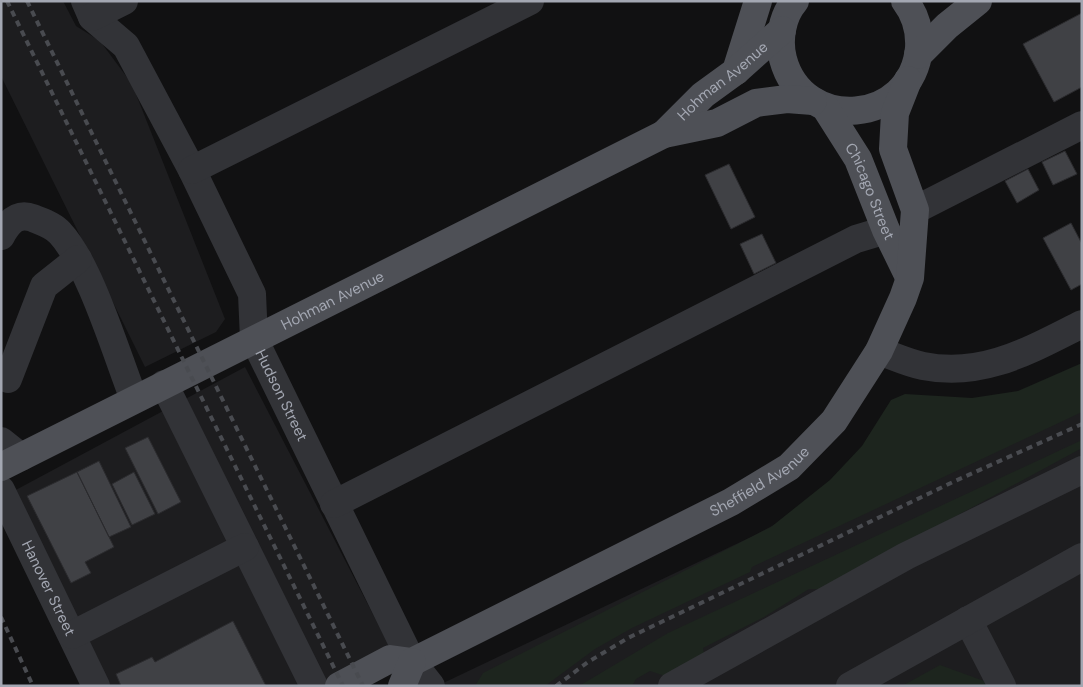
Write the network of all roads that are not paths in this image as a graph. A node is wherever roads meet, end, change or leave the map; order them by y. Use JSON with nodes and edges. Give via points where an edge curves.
{"nodes":[{"id":1,"x":124,"y":1,"type":"edge"},
{"id":2,"x":530,"y":1,"type":"edge"},
{"id":3,"x":758,"y":1,"type":"edge"},
{"id":4,"x":905,"y":1,"type":"edge"},
{"id":5,"x":978,"y":1,"type":"edge"},
{"id":6,"x":793,"y":2,"type":"edge"},
{"id":7,"x":88,"y":9,"type":"edge"},
{"id":8,"x":782,"y":30,"type":"junction"},
{"id":9,"x":918,"y":55,"type":"junction"},
{"id":10,"x":736,"y":71,"type":"junction"},
{"id":11,"x":908,"y":80,"type":"junction"},
{"id":12,"x":819,"y":104,"type":"junction"},
{"id":13,"x":1082,"y":126,"type":"edge"},
{"id":14,"x":664,"y":134,"type":"junction"},
{"id":15,"x":192,"y":170,"type":"junction"},
{"id":16,"x":915,"y":210,"type":"junction"},
{"id":17,"x":886,"y":230,"type":"junction"},
{"id":18,"x":1,"y":236,"type":"edge"},
{"id":19,"x":78,"y":259,"type":"junction"},
{"id":20,"x":910,"y":278,"type":"junction"},
{"id":21,"x":1082,"y":324,"type":"edge"},
{"id":22,"x":254,"y":339,"type":"junction"},
{"id":23,"x":879,"y":351,"type":"junction"},
{"id":24,"x":8,"y":379,"type":"dead end"},
{"id":25,"x":164,"y":384,"type":"junction"},
{"id":26,"x":134,"y":399,"type":"junction"},
{"id":27,"x":8,"y":455,"type":"edge"},
{"id":28,"x":1082,"y":470,"type":"edge"},
{"id":29,"x":1,"y":490,"type":"edge"},
{"id":30,"x":334,"y":504,"type":"junction"},
{"id":31,"x":245,"y":547,"type":"junction"},
{"id":32,"x":1082,"y":557,"type":"edge"},
{"id":33,"x":968,"y":620,"type":"junction"},
{"id":34,"x":72,"y":635,"type":"junction"},
{"id":35,"x":407,"y":674,"type":"edge"},
{"id":36,"x":96,"y":686,"type":"edge"},
{"id":37,"x":314,"y":686,"type":"edge"},
{"id":38,"x":339,"y":686,"type":"edge"},
{"id":39,"x":430,"y":686,"type":"edge"},
{"id":40,"x":672,"y":686,"type":"edge"},
{"id":41,"x":850,"y":686,"type":"edge"},
{"id":42,"x":1002,"y":686,"type":"edge"}],
"edges":[{"from":1,"to":7,"type":"street"},
{"from":2,"to":15,"type":"street"},
{"from":3,"to":10,"type":"main road"},
{"from":4,"to":9,"type":"main road","via":[[918,28]]},
{"from":5,"to":9,"type":"main road"},
{"from":6,"to":8,"type":"main road"},
{"from":7,"to":15,"type":"street","name":"Hudson Street","via":[[126,46]]},
{"from":8,"to":10,"type":"main road","name":"Hohman Avenue"},
{"from":8,"to":12,"type":"main road","name":"Chicago Street","via":[[781,43],[787,70],[798,87]]},
{"from":9,"to":11,"type":"main road","name":"Chicago Street"},
{"from":10,"to":14,"type":"main road","name":"Hohman Avenue","via":[[703,95]]},
{"from":11,"to":12,"type":"main road","name":"Hohman Avenue","via":[[890,99],[865,110],[851,112]]},
{"from":11,"to":16,"type":"main road","name":"Chicago Street","via":[[895,113],[893,149]]},
{"from":12,"to":14,"type":"main road","name":"Hohman Avenue","via":[[787,99],[756,103],[717,123]]},
{"from":12,"to":17,"type":"main road","name":"Chicago Street","via":[[858,159]]},
{"from":13,"to":16,"type":"street"},
{"from":14,"to":22,"type":"main road","name":"Hohman Avenue"},
{"from":15,"to":22,"type":"street","name":"Hudson Street","via":[[252,294]]},
{"from":16,"to":20,"type":"main road","name":"Chicago Street"},
{"from":17,"to":20,"type":"main road","name":"Chicago Street"},
{"from":17,"to":30,"type":"street","via":[[856,239]]},
{"from":18,"to":19,"type":"street","via":[[15,209],[59,232]]},
{"from":19,"to":24,"type":"street","via":[[44,286]]},
{"from":19,"to":26,"type":"street"},
{"from":20,"to":23,"type":"main road","name":"Chicago Street"},
{"from":21,"to":23,"type":"street","via":[[1015,358],[969,368],[923,366]]},
{"from":22,"to":25,"type":"main road","name":"Hohman Avenue"},
{"from":22,"to":30,"type":"street","name":"Hudson Street"},
{"from":23,"to":35,"type":"main road","name":"Sheffield Avenue","via":[[834,421],[789,467],[731,502]]},
{"from":25,"to":26,"type":"main road","name":"Hohman Avenue"},
{"from":25,"to":31,"type":"street"},
{"from":26,"to":27,"type":"main road","name":"Hohman Avenue"},
{"from":28,"to":40,"type":"street","via":[[906,556]]},
{"from":29,"to":34,"type":"street","name":"Hanover Street"},
{"from":30,"to":35,"type":"street","name":"Hudson Street"},
{"from":31,"to":34,"type":"street"},
{"from":31,"to":37,"type":"street"},
{"from":32,"to":33,"type":"street"},
{"from":33,"to":41,"type":"street"},
{"from":33,"to":42,"type":"street"},
{"from":34,"to":36,"type":"street","name":"Hanover Street"},
{"from":35,"to":38,"type":"main road","name":"Sheffield Avenue","via":[[390,660]]},
{"from":35,"to":39,"type":"street","name":"Hudson Street"}]}
